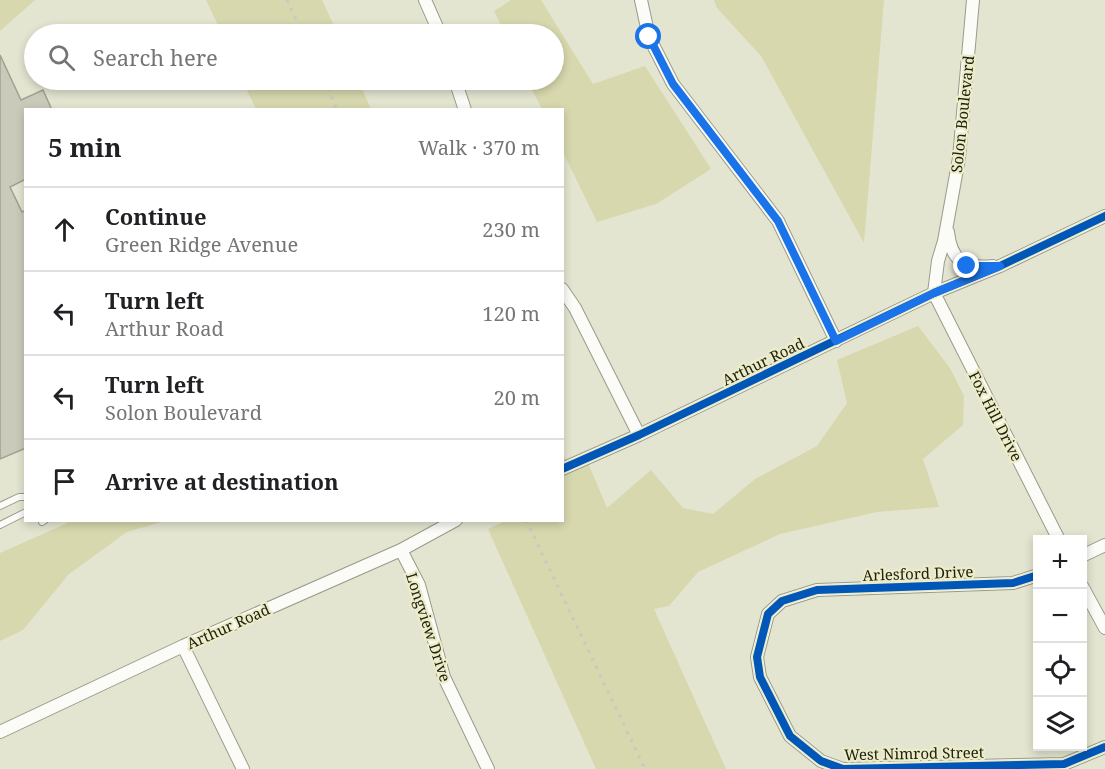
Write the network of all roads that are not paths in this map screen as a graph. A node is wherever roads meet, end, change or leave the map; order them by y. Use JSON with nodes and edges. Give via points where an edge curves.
{"nodes":[{"id":1,"x":425,"y":0,"type":"edge"},
{"id":2,"x":640,"y":0,"type":"edge"},
{"id":3,"x":973,"y":0,"type":"edge"},
{"id":4,"x":436,"y":24,"type":"edge"},
{"id":5,"x":458,"y":90,"type":"edge"},
{"id":6,"x":464,"y":108,"type":"edge"},
{"id":7,"x":1105,"y":216,"type":"edge"},
{"id":8,"x":947,"y":227,"type":"junction"},
{"id":9,"x":1000,"y":266,"type":"junction"},
{"id":10,"x":564,"y":291,"type":"edge"},
{"id":11,"x":934,"y":293,"type":"junction"},
{"id":12,"x":836,"y":341,"type":"junction"},
{"id":13,"x":639,"y":435,"type":"junction"},
{"id":14,"x":564,"y":468,"type":"edge"},
{"id":15,"x":24,"y":497,"type":"edge"},
{"id":16,"x":0,"y":506,"type":"edge"},
{"id":17,"x":24,"y":513,"type":"edge"},
{"id":18,"x":452,"y":522,"type":"edge"},
{"id":19,"x":0,"y":525,"type":"edge"},
{"id":20,"x":1056,"y":535,"type":"edge"},
{"id":21,"x":1105,"y":545,"type":"edge"},
{"id":22,"x":401,"y":550,"type":"junction"},
{"id":23,"x":1087,"y":554,"type":"edge"},
{"id":24,"x":1033,"y":576,"type":"edge"},
{"id":25,"x":1085,"y":589,"type":"edge"},
{"id":26,"x":799,"y":595,"type":"joint"},
{"id":27,"x":1105,"y":628,"type":"edge"},
{"id":28,"x":183,"y":646,"type":"junction"},
{"id":29,"x":0,"y":732,"type":"edge"},
{"id":30,"x":1105,"y":747,"type":"edge"},
{"id":31,"x":243,"y":769,"type":"edge"},
{"id":32,"x":488,"y":769,"type":"edge"}],
"edges":[{"from":1,"to":4,"type":"street"},
{"from":2,"to":12,"type":"street","via":[[649,37],[673,84],[778,221]]},
{"from":3,"to":8,"type":"street","name":"Solon Boulevard","via":[[959,158]]},
{"from":5,"to":6,"type":"street"},
{"from":7,"to":9,"type":"street","name":"Arthur Road"},
{"from":8,"to":9,"type":"street","name":"Solon Boulevard","via":[[949,246],[967,266]]},
{"from":8,"to":11,"type":"street","name":"Solon Boulevard"},
{"from":9,"to":11,"type":"street","name":"Arthur Road"},
{"from":10,"to":13,"type":"street"},
{"from":11,"to":12,"type":"street","name":"Arthur Road"},
{"from":11,"to":20,"type":"street","name":"Fox Hill Drive"},
{"from":12,"to":13,"type":"street","name":"Arthur Road"},
{"from":13,"to":14,"type":"street","name":"Arthur Road"},
{"from":15,"to":16,"type":"lane"},
{"from":17,"to":19,"type":"lane"},
{"from":18,"to":22,"type":"street","name":"Arthur Road"},
{"from":21,"to":23,"type":"street"},
{"from":22,"to":28,"type":"street","name":"Arthur Road"},
{"from":22,"to":32,"type":"street","name":"Longview Drive","via":[[419,585],[444,677]]},
{"from":24,"to":26,"type":"street","name":"Arlesford Drive","via":[[1013,582],[817,590]]},
{"from":25,"to":27,"type":"street"},
{"from":26,"to":30,"type":"street","name":"West Nimrod Street","via":[[782,601],[768,614],[757,657],[760,677],[790,736],[821,760],[843,769],[1064,764]]},
{"from":28,"to":29,"type":"street","name":"Arthur Road"},
{"from":28,"to":31,"type":"street"}]}
